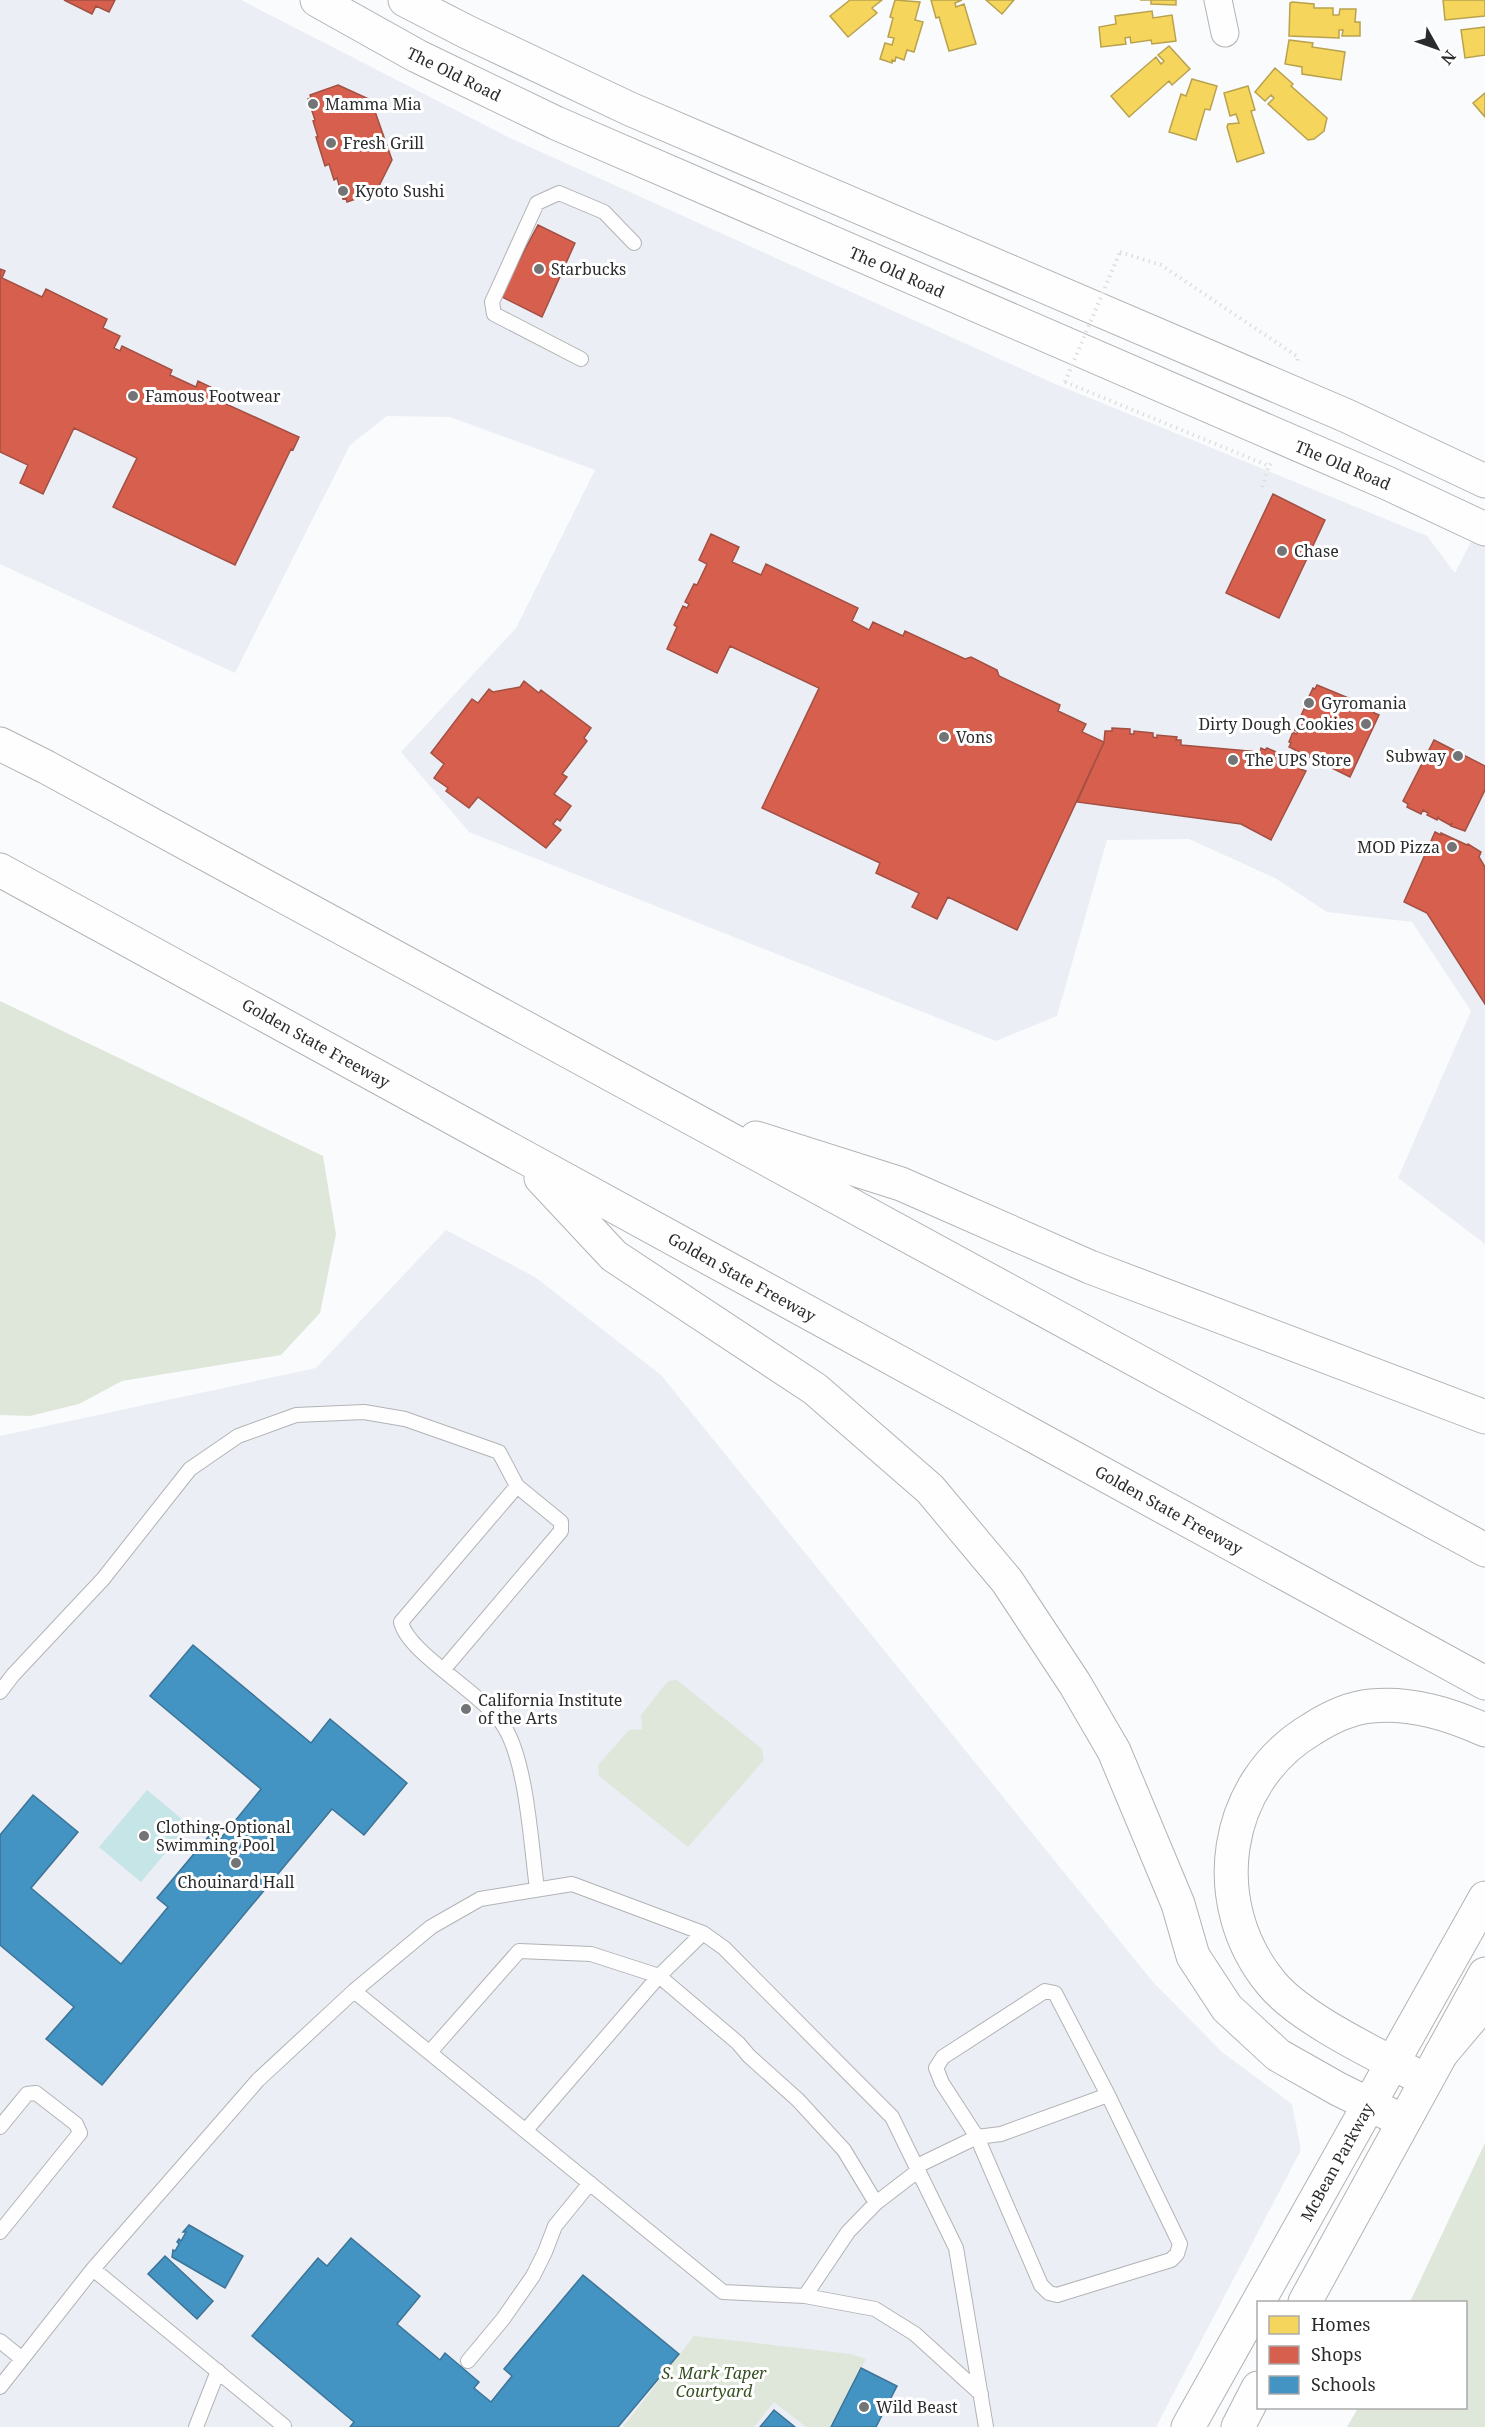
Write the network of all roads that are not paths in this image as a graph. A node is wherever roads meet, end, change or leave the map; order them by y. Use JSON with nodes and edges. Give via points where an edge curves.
{"nodes":[{"id":1,"x":317,"y":0,"type":"edge"},
{"id":2,"x":405,"y":0,"type":"edge"},
{"id":3,"x":1218,"y":0,"type":"edge"},
{"id":4,"x":1225,"y":33,"type":"dead end"},
{"id":5,"x":634,"y":243,"type":"dead end"},
{"id":6,"x":581,"y":359,"type":"dead end"},
{"id":7,"x":1485,"y":482,"type":"edge"},
{"id":8,"x":1485,"y":529,"type":"edge"},
{"id":9,"x":0,"y":744,"type":"edge"},
{"id":10,"x":0,"y":870,"type":"edge"},
{"id":11,"x":683,"y":1115,"type":"junction"},
{"id":12,"x":521,"y":1156,"type":"junction"},
{"id":13,"x":1485,"y":1417,"type":"edge"},
{"id":14,"x":517,"y":1486,"type":"junction"},
{"id":15,"x":1485,"y":1550,"type":"edge"},
{"id":16,"x":443,"y":1670,"type":"junction"},
{"id":17,"x":1485,"y":1683,"type":"edge"},
{"id":18,"x":0,"y":1692,"type":"edge"},
{"id":19,"x":1485,"y":1730,"type":"edge"},
{"id":20,"x":537,"y":1889,"type":"junction"},
{"id":21,"x":1485,"y":1898,"type":"edge"},
{"id":22,"x":703,"y":1933,"type":"junction"},
{"id":23,"x":1485,"y":1974,"type":"edge"},
{"id":24,"x":659,"y":1976,"type":"junction"},
{"id":25,"x":354,"y":1991,"type":"junction"},
{"id":26,"x":1485,"y":2002,"type":"edge"},
{"id":27,"x":430,"y":2052,"type":"junction"},
{"id":28,"x":1394,"y":2063,"type":"junction"},
{"id":29,"x":1433,"y":2067,"type":"junction"},
{"id":30,"x":1108,"y":2095,"type":"junction"},
{"id":31,"x":1369,"y":2105,"type":"junction"},
{"id":32,"x":1402,"y":2121,"type":"junction"},
{"id":33,"x":0,"y":2127,"type":"edge"},
{"id":34,"x":526,"y":2130,"type":"junction"},
{"id":35,"x":977,"y":2137,"type":"junction"},
{"id":36,"x":918,"y":2168,"type":"junction"},
{"id":37,"x":590,"y":2183,"type":"junction"},
{"id":38,"x":876,"y":2203,"type":"junction"},
{"id":39,"x":0,"y":2232,"type":"edge"},
{"id":40,"x":93,"y":2269,"type":"junction"},
{"id":41,"x":805,"y":2296,"type":"junction"},
{"id":42,"x":1259,"y":2301,"type":"edge"},
{"id":43,"x":1306,"y":2301,"type":"edge"},
{"id":44,"x":1257,"y":2304,"type":"edge"},
{"id":45,"x":0,"y":2341,"type":"edge"},
{"id":46,"x":21,"y":2358,"type":"junction"},
{"id":47,"x":468,"y":2361,"type":"dead end"},
{"id":48,"x":218,"y":2372,"type":"junction"},
{"id":49,"x":0,"y":2388,"type":"edge"},
{"id":50,"x":1257,"y":2390,"type":"edge"},
{"id":51,"x":981,"y":2394,"type":"junction"},
{"id":52,"x":284,"y":2426,"type":"edge"},
{"id":53,"x":196,"y":2427,"type":"edge"},
{"id":54,"x":986,"y":2427,"type":"edge"},
{"id":55,"x":1188,"y":2427,"type":"edge"},
{"id":56,"x":1238,"y":2427,"type":"edge"}],
"edges":[{"from":1,"to":8,"type":"main road","name":"The Old Road","via":[[417,56],[556,123]]},
{"from":2,"to":7,"type":"main road","via":[[630,109],[1347,416]]},
{"from":3,"to":4,"type":"street"},
{"from":5,"to":6,"type":"lane","via":[[604,212],[559,192],[537,203],[492,302],[494,314]]},
{"from":9,"to":11,"type":"main road"},
{"from":10,"to":12,"type":"main road","name":"Golden State Freeway"},
{"from":11,"to":13,"type":"main road","via":[[901,1184],[1090,1267]]},
{"from":11,"to":15,"type":"main road"},
{"from":12,"to":17,"type":"main road","name":"Golden State Freeway"},
{"from":12,"to":31,"type":"main road","via":[[614,1256],[815,1389],[930,1489],[1007,1581],[1114,1751],[1178,1904],[1193,1956],[1227,2008],[1278,2055]]},
{"from":14,"to":16,"type":"lane","via":[[401,1622],[403,1632]]},
{"from":14,"to":16,"type":"lane","via":[[561,1522],[561,1531]]},
{"from":14,"to":18,"type":"lane","via":[[499,1452],[405,1419],[364,1412],[296,1415],[238,1436],[190,1469],[102,1579]]},
{"from":16,"to":20,"type":"lane","via":[[486,1705],[506,1728],[519,1761]]},
{"from":19,"to":28,"type":"main road","via":[[1455,1717],[1411,1707],[1369,1706],[1331,1717],[1292,1740],[1263,1771],[1242,1809],[1232,1848],[1232,1894],[1240,1932],[1255,1961],[1273,1986],[1299,2008]]},
{"from":20,"to":22,"type":"lane","via":[[572,1884]]},
{"from":20,"to":25,"type":"lane","via":[[480,1899],[431,1927]]},
{"from":21,"to":28,"type":"main road","name":"McBean Parkway"},
{"from":22,"to":24,"type":"lane"},
{"from":22,"to":36,"type":"lane","via":[[724,1948],[892,2117]]},
{"from":23,"to":29,"type":"main road"},
{"from":24,"to":27,"type":"lane","via":[[591,1954],[519,1951]]},
{"from":24,"to":34,"type":"lane"},
{"from":24,"to":38,"type":"lane","via":[[798,2100],[844,2150]]},
{"from":25,"to":27,"type":"lane"},
{"from":25,"to":40,"type":"lane","via":[[258,2080]]},
{"from":26,"to":29,"type":"main road"},
{"from":27,"to":34,"type":"lane"},
{"from":28,"to":29,"type":"main road"},
{"from":28,"to":31,"type":"main road","name":"McBean Parkway"},
{"from":29,"to":32,"type":"main road"},
{"from":30,"to":35,"type":"lane","via":[[1001,2134]]},
{"from":30,"to":35,"type":"lane","via":[[1055,1993],[1045,1991],[943,2057],[936,2068]]},
{"from":30,"to":35,"type":"lane","via":[[1180,2244],[1171,2260],[1057,2295],[1049,2293],[1041,2285]]},
{"from":31,"to":32,"type":"main road"},
{"from":31,"to":42,"type":"main road","name":"McBean Parkway"},
{"from":32,"to":43,"type":"main road"},
{"from":33,"to":39,"type":"lane","via":[[27,2094],[36,2093],[76,2124],[80,2133]]},
{"from":34,"to":37,"type":"lane"},
{"from":35,"to":36,"type":"lane"},
{"from":36,"to":38,"type":"lane"},
{"from":36,"to":51,"type":"lane","via":[[956,2248]]},
{"from":37,"to":41,"type":"lane","via":[[723,2292]]},
{"from":37,"to":47,"type":"lane","via":[[555,2226],[533,2276]]},
{"from":38,"to":41,"type":"lane","via":[[848,2232]]},
{"from":40,"to":46,"type":"lane"},
{"from":40,"to":48,"type":"lane"},
{"from":41,"to":51,"type":"lane","via":[[875,2309],[915,2334]]},
{"from":44,"to":55,"type":"main road","name":"McBean Parkway"},
{"from":45,"to":46,"type":"lane"},
{"from":46,"to":49,"type":"lane"},
{"from":48,"to":52,"type":"lane"},
{"from":48,"to":53,"type":"lane"},
{"from":50,"to":56,"type":"main road"},
{"from":51,"to":54,"type":"lane"}]}
